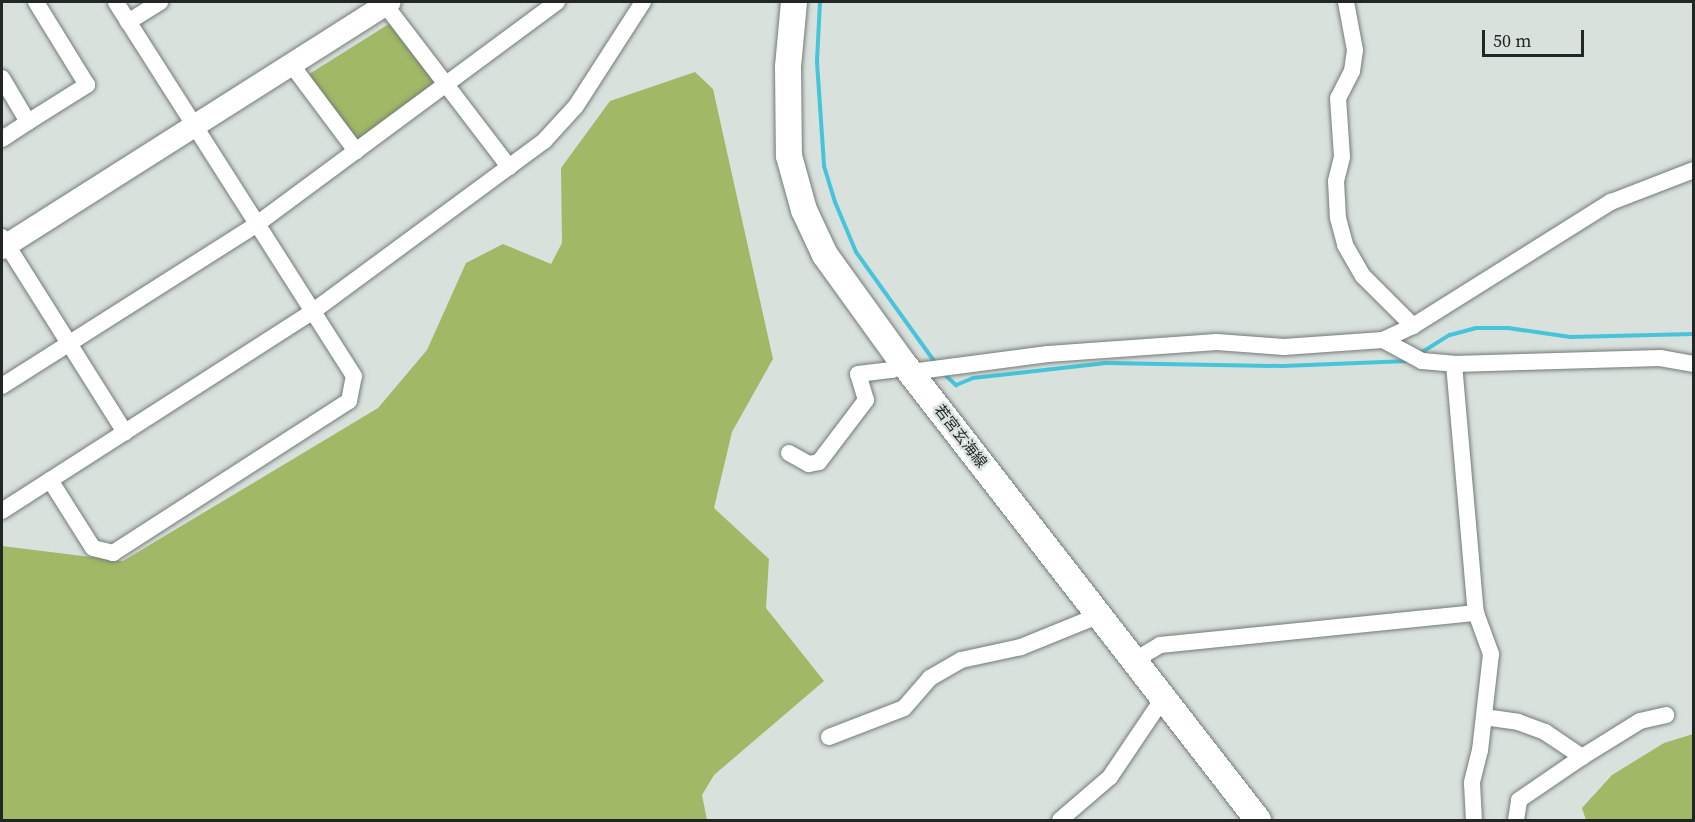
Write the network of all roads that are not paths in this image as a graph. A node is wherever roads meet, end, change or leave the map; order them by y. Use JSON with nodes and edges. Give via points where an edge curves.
{"nodes":[{"id":1,"x":36,"y":2,"type":"edge"},
{"id":2,"x":116,"y":2,"type":"edge"},
{"id":3,"x":160,"y":2,"type":"edge"},
{"id":4,"x":386,"y":2,"type":"edge"},
{"id":5,"x":557,"y":2,"type":"edge"},
{"id":6,"x":643,"y":2,"type":"edge"},
{"id":7,"x":794,"y":2,"type":"edge"},
{"id":8,"x":1346,"y":2,"type":"edge"},
{"id":9,"x":128,"y":22,"type":"junction"},
{"id":10,"x":291,"y":64,"type":"junction"},
{"id":11,"x":2,"y":78,"type":"edge"},
{"id":12,"x":445,"y":86,"type":"junction"},
{"id":13,"x":28,"y":122,"type":"junction"},
{"id":14,"x":194,"y":126,"type":"junction"},
{"id":15,"x":2,"y":139,"type":"edge"},
{"id":16,"x":356,"y":151,"type":"junction"},
{"id":17,"x":509,"y":167,"type":"junction"},
{"id":18,"x":1694,"y":170,"type":"edge"},
{"id":19,"x":257,"y":224,"type":"junction"},
{"id":20,"x":3,"y":243,"type":"edge"},
{"id":21,"x":312,"y":312,"type":"junction"},
{"id":22,"x":1413,"y":326,"type":"junction"},
{"id":23,"x":1383,"y":340,"type":"junction"},
{"id":24,"x":69,"y":343,"type":"junction"},
{"id":25,"x":1454,"y":364,"type":"junction"},
{"id":26,"x":1694,"y":364,"type":"edge"},
{"id":27,"x":907,"y":367,"type":"junction"},
{"id":28,"x":2,"y":386,"type":"edge"},
{"id":29,"x":125,"y":432,"type":"junction"},
{"id":30,"x":789,"y":453,"type":"dead end"},
{"id":31,"x":50,"y":480,"type":"junction"},
{"id":32,"x":2,"y":511,"type":"edge"},
{"id":33,"x":1476,"y":614,"type":"junction"},
{"id":34,"x":1100,"y":615,"type":"junction"},
{"id":35,"x":1135,"y":660,"type":"junction"},
{"id":36,"x":1164,"y":697,"type":"junction"},
{"id":37,"x":1666,"y":716,"type":"dead end"},
{"id":38,"x":1484,"y":717,"type":"junction"},
{"id":39,"x":829,"y":737,"type":"dead end"},
{"id":40,"x":1582,"y":757,"type":"junction"},
{"id":41,"x":1060,"y":820,"type":"edge"},
{"id":42,"x":1258,"y":820,"type":"edge"},
{"id":43,"x":1474,"y":820,"type":"edge"},
{"id":44,"x":1516,"y":820,"type":"edge"}],
"edges":[{"from":1,"to":13,"type":"street","via":[[87,85]]},
{"from":2,"to":9,"type":"street"},
{"from":3,"to":9,"type":"street"},
{"from":4,"to":10,"type":"street"},
{"from":4,"to":12,"type":"street"},
{"from":5,"to":12,"type":"street"},
{"from":6,"to":17,"type":"street","via":[[576,106],[544,141]]},
{"from":7,"to":27,"type":"main road","name":"若宮玄海線","via":[[787,124],[797,188],[813,231],[837,276]]},
{"from":8,"to":22,"type":"street","via":[[1355,50],[1352,71],[1338,98],[1342,157],[1336,181],[1338,218],[1346,245],[1363,276]]},
{"from":9,"to":14,"type":"street"},
{"from":10,"to":14,"type":"street"},
{"from":10,"to":16,"type":"street"},
{"from":11,"to":13,"type":"street"},
{"from":12,"to":16,"type":"street"},
{"from":12,"to":17,"type":"street"},
{"from":13,"to":15,"type":"street"},
{"from":14,"to":19,"type":"street"},
{"from":14,"to":20,"type":"street"},
{"from":16,"to":19,"type":"street"},
{"from":17,"to":21,"type":"street"},
{"from":18,"to":22,"type":"street","via":[[1611,202]]},
{"from":19,"to":21,"type":"street"},
{"from":19,"to":24,"type":"street"},
{"from":20,"to":24,"type":"street"},
{"from":21,"to":29,"type":"street"},
{"from":21,"to":31,"type":"street","via":[[354,376],[350,402],[113,554],[93,548]]},
{"from":22,"to":23,"type":"street"},
{"from":23,"to":25,"type":"street","via":[[1422,361]]},
{"from":23,"to":27,"type":"street","via":[[1284,346],[1205,342]]},
{"from":24,"to":28,"type":"street"},
{"from":24,"to":29,"type":"street"},
{"from":25,"to":26,"type":"street","via":[[1660,358]]},
{"from":25,"to":33,"type":"street"},
{"from":27,"to":30,"type":"street","via":[[858,374],[866,400],[819,462],[809,464]]},
{"from":27,"to":34,"type":"main road","name":"若宮玄海線"},
{"from":29,"to":31,"type":"street"},
{"from":31,"to":32,"type":"street"},
{"from":33,"to":35,"type":"street","via":[[1160,645]]},
{"from":33,"to":38,"type":"street","via":[[1491,654]]},
{"from":34,"to":35,"type":"main road","name":"若宮玄海線"},
{"from":34,"to":39,"type":"street","via":[[1021,647],[961,660],[930,678],[904,708]]},
{"from":35,"to":36,"type":"main road","name":"若宮玄海線"},
{"from":36,"to":41,"type":"street","via":[[1110,777]]},
{"from":36,"to":42,"type":"main road","name":"若宮玄海線"},
{"from":37,"to":40,"type":"street","via":[[1640,721]]},
{"from":38,"to":40,"type":"street","via":[[1518,722],[1545,732]]},
{"from":38,"to":43,"type":"street","via":[[1472,783],[1470,813]]},
{"from":40,"to":44,"type":"street","via":[[1519,800]]}]}
